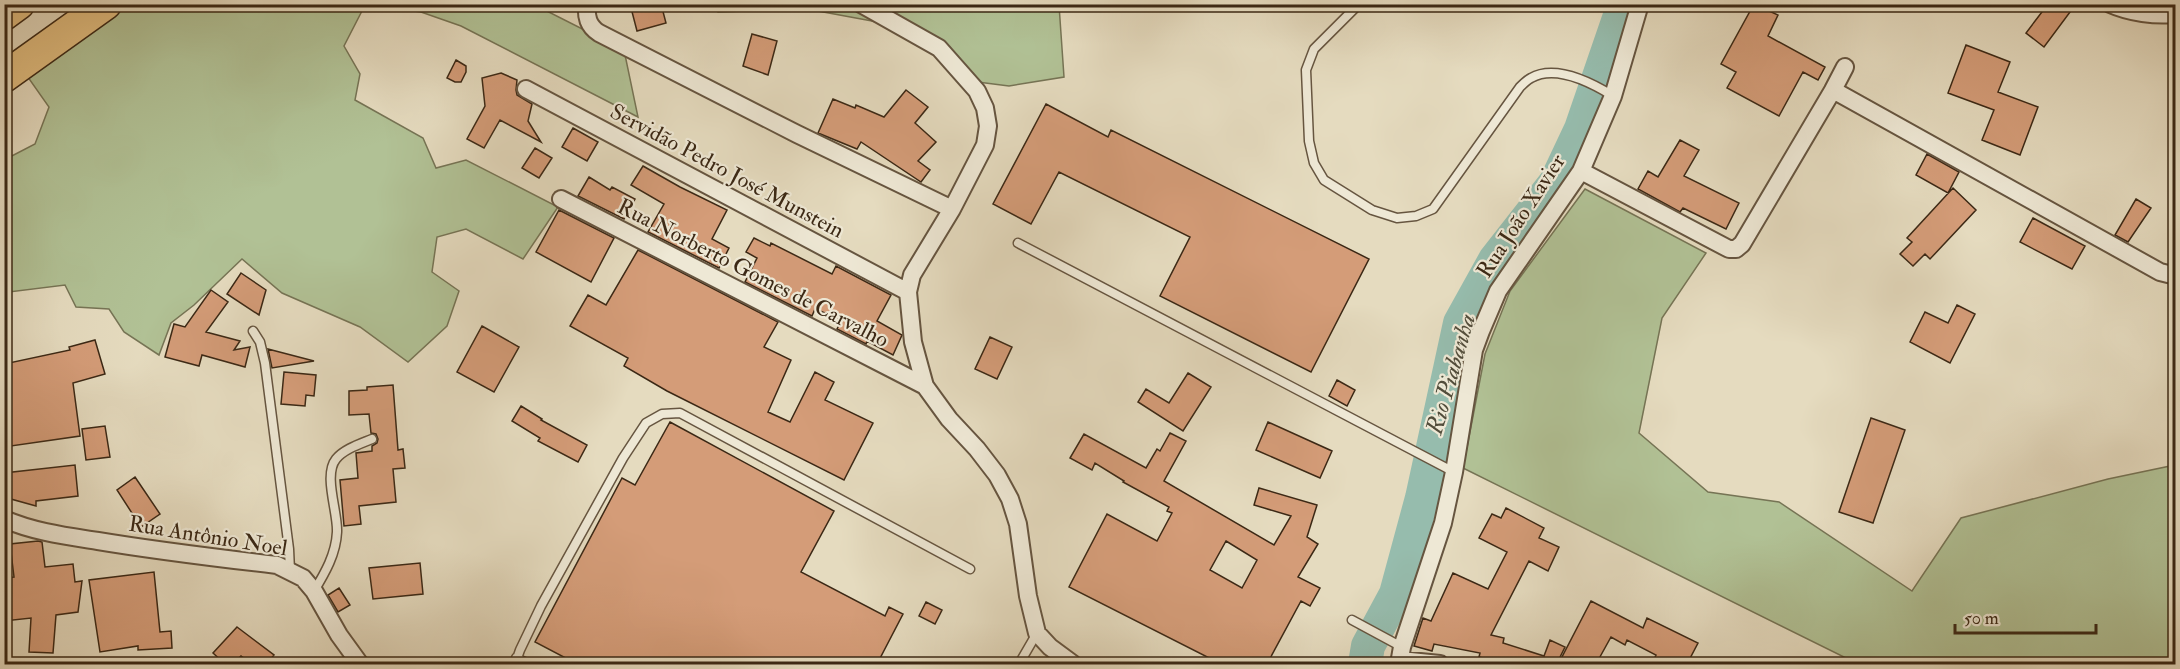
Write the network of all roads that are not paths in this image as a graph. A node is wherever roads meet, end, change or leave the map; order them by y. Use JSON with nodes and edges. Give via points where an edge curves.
{"nodes":[{"id":1,"x":19,"y":4,"type":"edge"},
{"id":2,"x":106,"y":4,"type":"edge"},
{"id":3,"x":587,"y":4,"type":"edge"},
{"id":4,"x":861,"y":4,"type":"edge"},
{"id":5,"x":1359,"y":4,"type":"edge"},
{"id":6,"x":1640,"y":4,"type":"edge"},
{"id":7,"x":2110,"y":4,"type":"edge"},
{"id":8,"x":2175,"y":14,"type":"edge"},
{"id":9,"x":4,"y":15,"type":"edge"},
{"id":10,"x":1845,"y":67,"type":"dead end"},
{"id":11,"x":4,"y":76,"type":"edge"},
{"id":12,"x":526,"y":89,"type":"dead end"},
{"id":13,"x":1833,"y":90,"type":"junction"},
{"id":14,"x":1611,"y":94,"type":"junction"},
{"id":15,"x":1581,"y":171,"type":"junction"},
{"id":16,"x":561,"y":199,"type":"dead end"},
{"id":17,"x":952,"y":208,"type":"junction"},
{"id":18,"x":1018,"y":243,"type":"dead end"},
{"id":19,"x":2175,"y":276,"type":"edge"},
{"id":20,"x":908,"y":292,"type":"junction"},
{"id":21,"x":253,"y":331,"type":"dead end"},
{"id":22,"x":925,"y":386,"type":"junction"},
{"id":23,"x":372,"y":439,"type":"dead end"},
{"id":24,"x":1454,"y":472,"type":"junction"},
{"id":25,"x":4,"y":519,"type":"edge"},
{"id":26,"x":970,"y":569,"type":"dead end"},
{"id":27,"x":290,"y":571,"type":"junction"},
{"id":28,"x":314,"y":591,"type":"junction"},
{"id":29,"x":1352,"y":620,"type":"dead end"},
{"id":30,"x":1037,"y":633,"type":"junction"},
{"id":31,"x":1401,"y":657,"type":"edge"},
{"id":32,"x":515,"y":661,"type":"edge"},
{"id":33,"x":360,"y":664,"type":"edge"},
{"id":34,"x":529,"y":664,"type":"edge"},
{"id":35,"x":1019,"y":664,"type":"edge"},
{"id":36,"x":1073,"y":664,"type":"edge"},
{"id":37,"x":1440,"y":664,"type":"edge"}],
"edges":[{"from":1,"to":9,"type":"highway"},
{"from":2,"to":11,"type":"highway"},
{"from":3,"to":17,"type":"street","via":[[588,21],[599,33]]},
{"from":4,"to":17,"type":"street","via":[[939,48],[981,99],[988,126],[985,146]]},
{"from":5,"to":14,"type":"lane","via":[[1314,49],[1306,70],[1309,141],[1314,163],[1324,180],[1372,210],[1397,218],[1433,209],[1531,77],[1548,73],[1567,75]]},
{"from":6,"to":14,"type":"street","name":"Rua João Xavier"},
{"from":7,"to":8,"type":"street"},
{"from":10,"to":13,"type":"street"},
{"from":12,"to":20,"type":"street","name":"Servidão Pedro José Munstein"},
{"from":13,"to":15,"type":"street","via":[[1736,249],[1729,249]]},
{"from":13,"to":19,"type":"street","via":[[2160,272]]},
{"from":14,"to":15,"type":"street","name":"Rua João Xavier"},
{"from":15,"to":24,"type":"street","name":"Rua João Xavier","via":[[1498,291],[1485,321],[1474,350]]},
{"from":16,"to":22,"type":"street","name":"Rua Norberto Gomes de Carvalho"},
{"from":17,"to":20,"type":"street","via":[[912,275]]},
{"from":18,"to":24,"type":"lane"},
{"from":20,"to":22,"type":"street","via":[[913,342]]},
{"from":21,"to":27,"type":"lane","via":[[265,363]]},
{"from":22,"to":30,"type":"street","via":[[977,448],[1010,499]]},
{"from":23,"to":28,"type":"lane","via":[[335,460],[331,477],[337,532],[333,554]]},
{"from":24,"to":31,"type":"street","name":"Rua João Xavier","via":[[1443,524]]},
{"from":25,"to":27,"type":"street","name":"Rua Antônio Noel","via":[[49,533],[177,555],[277,565]]},
{"from":26,"to":32,"type":"lane","via":[[680,413],[662,414],[646,423],[623,458]]},
{"from":27,"to":28,"type":"street","name":"Rua Antônio Noel"},
{"from":28,"to":33,"type":"street","name":"Rua Antônio Noel"},
{"from":29,"to":31,"type":"lane"},
{"from":30,"to":35,"type":"lane"},
{"from":30,"to":36,"type":"street"},
{"from":31,"to":37,"type":"street"},
{"from":32,"to":34,"type":"lane"}]}
